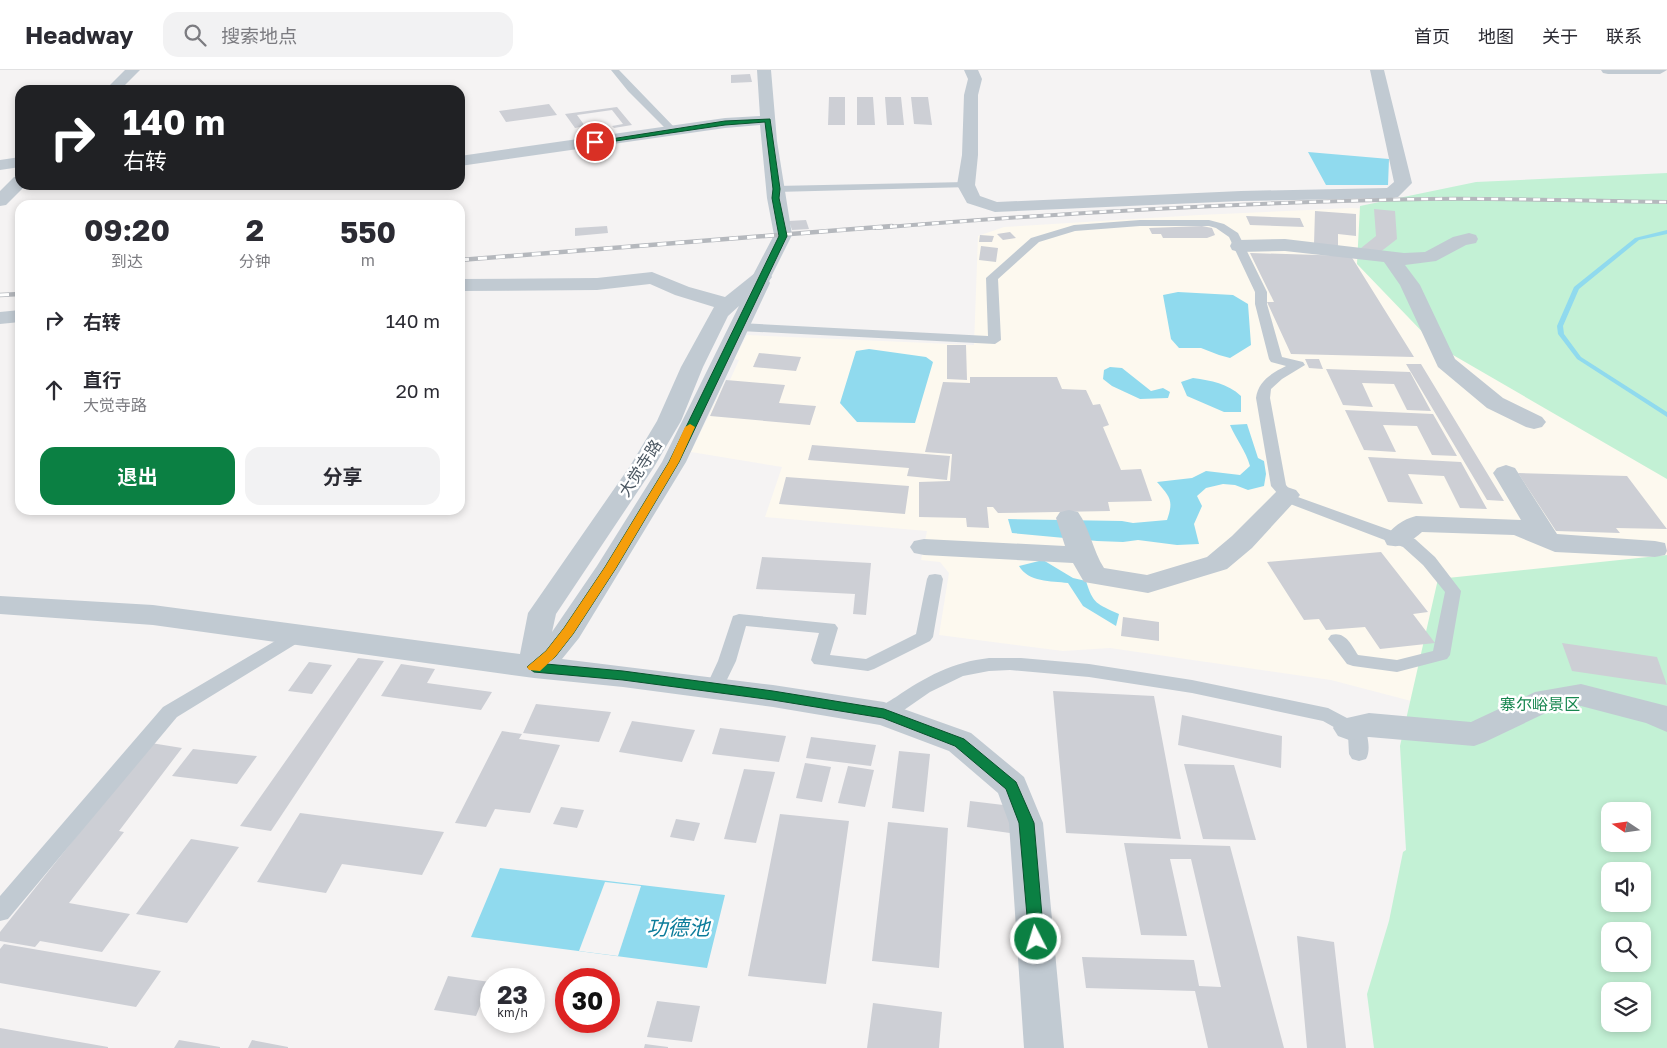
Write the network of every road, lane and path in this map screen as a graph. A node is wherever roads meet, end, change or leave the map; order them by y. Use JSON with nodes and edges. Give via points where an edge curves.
{"nodes":[{"id":1,"x":132,"y":70,"type":"edge"},
{"id":2,"x":615,"y":70,"type":"edge"},
{"id":3,"x":764,"y":70,"type":"edge"},
{"id":4,"x":971,"y":70,"type":"edge"},
{"id":5,"x":1377,"y":70,"type":"edge"},
{"id":6,"x":1608,"y":70,"type":"edge"},
{"id":7,"x":1660,"y":70,"type":"edge"},
{"id":8,"x":117,"y":85,"type":"edge"},
{"id":9,"x":768,"y":120,"type":"junction"},
{"id":10,"x":673,"y":131,"type":"junction"},
{"id":11,"x":465,"y":160,"type":"edge"},
{"id":12,"x":15,"y":163,"type":"edge"},
{"id":13,"x":0,"y":165,"type":"edge"},
{"id":14,"x":966,"y":185,"type":"junction"},
{"id":15,"x":15,"y":186,"type":"edge"},
{"id":16,"x":776,"y":189,"type":"junction"},
{"id":17,"x":0,"y":201,"type":"edge"},
{"id":18,"x":1469,"y":239,"type":"dead end"},
{"id":19,"x":1239,"y":246,"type":"junction"},
{"id":20,"x":1390,"y":257,"type":"junction"},
{"id":21,"x":762,"y":277,"type":"junction"},
{"id":22,"x":465,"y":285,"type":"edge"},
{"id":23,"x":728,"y":305,"type":"junction"},
{"id":24,"x":15,"y":316,"type":"edge"},
{"id":25,"x":0,"y":318,"type":"edge"},
{"id":26,"x":740,"y":327,"type":"junction"},
{"id":27,"x":1534,"y":422,"type":"dead end"},
{"id":28,"x":1506,"y":472,"type":"dead end"},
{"id":29,"x":1287,"y":495,"type":"junction"},
{"id":30,"x":1069,"y":518,"type":"dead end"},
{"id":31,"x":1397,"y":539,"type":"junction"},
{"id":32,"x":1547,"y":540,"type":"junction"},
{"id":33,"x":924,"y":546,"type":"dead end"},
{"id":34,"x":1655,"y":549,"type":"dead end"},
{"id":35,"x":1082,"y":554,"type":"junction"},
{"id":36,"x":935,"y":578,"type":"dead end"},
{"id":37,"x":0,"y":605,"type":"edge"},
{"id":38,"x":298,"y":635,"type":"junction"},
{"id":39,"x":1337,"y":639,"type":"dead end"},
{"id":40,"x":534,"y":667,"type":"junction"},
{"id":41,"x":714,"y":689,"type":"junction"},
{"id":42,"x":884,"y":714,"type":"junction"},
{"id":43,"x":1667,"y":720,"type":"edge"},
{"id":44,"x":1354,"y":741,"type":"joint"},
{"id":45,"x":0,"y":912,"type":"edge"},
{"id":46,"x":1044,"y":1048,"type":"edge"}],
"edges":[{"from":1,"to":8,"type":"street"},
{"from":2,"to":10,"type":"lane"},
{"from":3,"to":9,"type":"street","name":"大觉寺路"},
{"from":4,"to":14,"type":"street","via":[[975,79],[971,95]]},
{"from":5,"to":14,"type":"street","via":[[1403,183],[1392,193],[995,207],[974,198]]},
{"from":6,"to":7,"type":"street"},
{"from":9,"to":10,"type":"street"},
{"from":9,"to":16,"type":"street","name":"大觉寺路"},
{"from":10,"to":11,"type":"street"},
{"from":12,"to":13,"type":"street"},
{"from":14,"to":16,"type":"lane"},
{"from":15,"to":17,"type":"street"},
{"from":16,"to":21,"type":"street","name":"大觉寺路","via":[[783,236]]},
{"from":18,"to":20,"type":"street","via":[[1430,257]]},
{"from":19,"to":20,"type":"street","via":[[1285,245]]},
{"from":19,"to":26,"type":"lane","via":[[1234,236],[1220,226],[1196,221],[1074,228],[1035,240],[992,278],[994,340]]},
{"from":19,"to":29,"type":"lane","via":[[1261,292],[1261,304],[1276,359],[1298,365],[1277,376],[1264,388],[1263,398],[1279,486]]},
{"from":20,"to":27,"type":"street","via":[[1410,285],[1446,362],[1495,403]]},
{"from":21,"to":23,"type":"street","name":"大觉寺路"},
{"from":21,"to":26,"type":"street","name":"大觉寺路"},
{"from":22,"to":23,"type":"street","via":[[597,284],[652,278]]},
{"from":23,"to":40,"type":"street","name":"大觉寺路","via":[[718,316],[669,421],[642,467],[542,613],[537,626]]},
{"from":24,"to":25,"type":"street"},
{"from":26,"to":40,"type":"street","name":"大觉寺路","via":[[674,462],[575,621],[550,654]]},
{"from":28,"to":32,"type":"street"},
{"from":29,"to":31,"type":"lane","via":[[1290,499]]},
{"from":29,"to":35,"type":"street","via":[[1217,563],[1191,572],[1148,584],[1094,576]]},
{"from":30,"to":35,"type":"street"},
{"from":31,"to":32,"type":"street","via":[[1416,524],[1518,527]]},
{"from":31,"to":39,"type":"lane","via":[[1409,544],[1429,561],[1453,592],[1441,655],[1398,666],[1353,660]]},
{"from":32,"to":34,"type":"street","via":[[1555,544]]},
{"from":33,"to":35,"type":"street"},
{"from":36,"to":41,"type":"lane","via":[[924,637],[868,665],[820,660],[829,628],[739,620],[727,661]]},
{"from":37,"to":38,"type":"street","via":[[153,615]]},
{"from":38,"to":40,"type":"street"},
{"from":38,"to":45,"type":"lane","via":[[170,712]]},
{"from":40,"to":41,"type":"street"},
{"from":41,"to":42,"type":"street"},
{"from":42,"to":44,"type":"lane","via":[[927,686],[966,668],[1006,663],[1154,679],[1328,715]]},
{"from":42,"to":46,"type":"street","via":[[960,742],[1012,786],[1026,823]]},
{"from":43,"to":44,"type":"street","via":[[1656,714],[1581,695],[1546,700],[1474,734],[1369,726]]}]}
